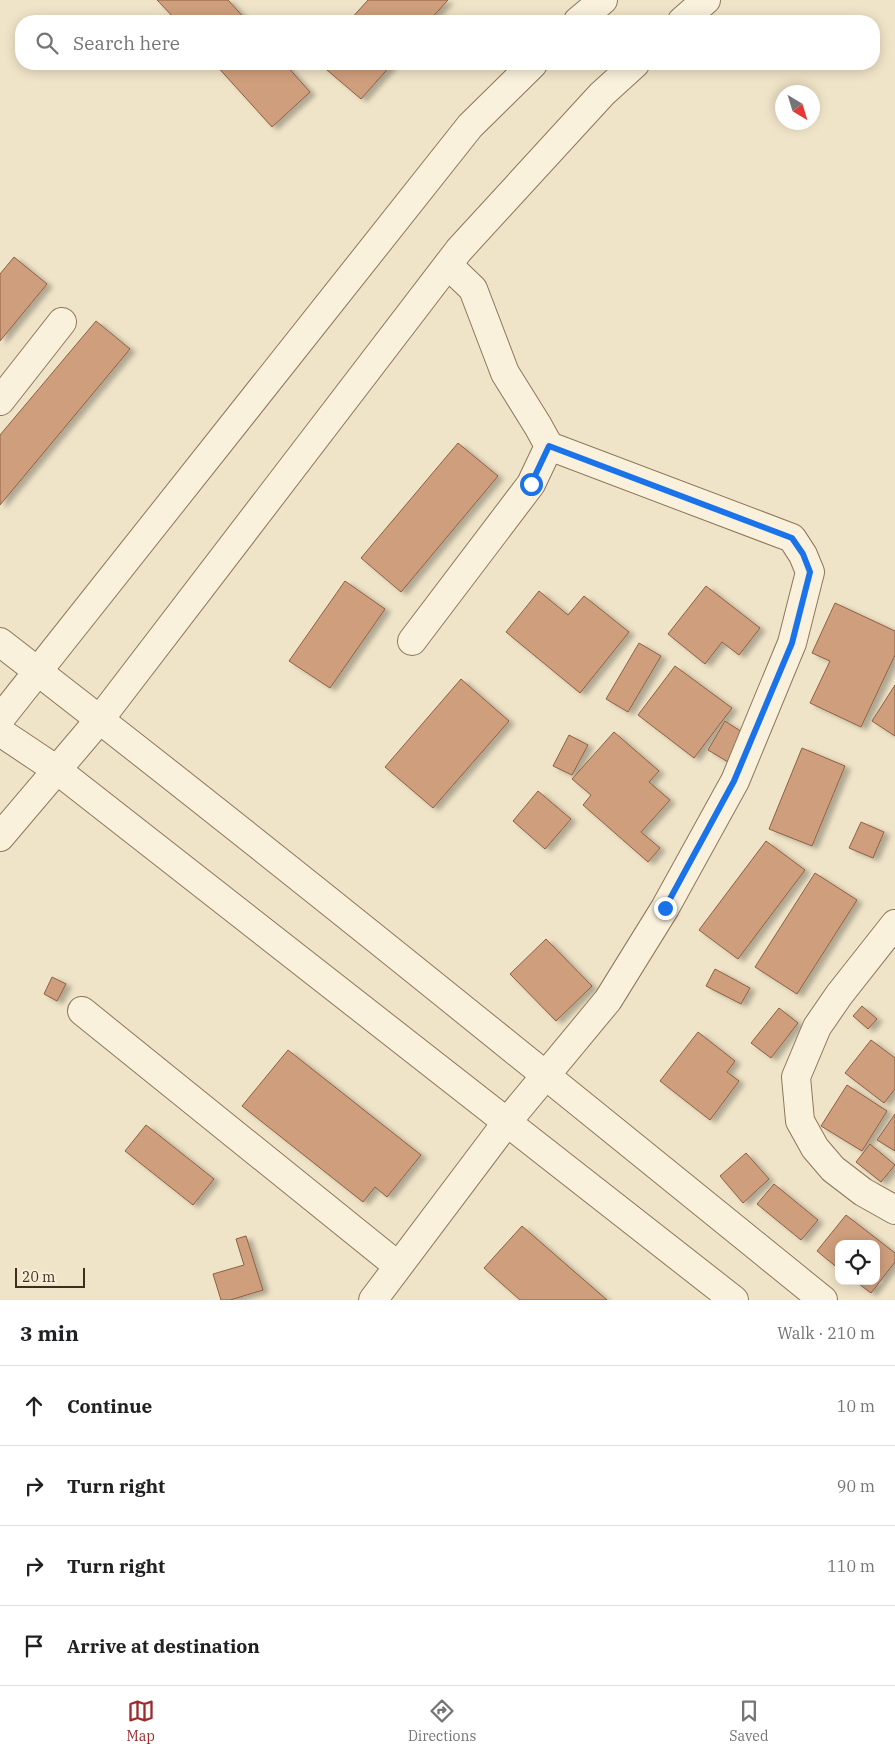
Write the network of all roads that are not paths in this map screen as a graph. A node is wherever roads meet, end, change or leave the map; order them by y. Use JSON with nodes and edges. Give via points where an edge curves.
{"nodes":[{"id":1,"x":603,"y":0,"type":"edge"},
{"id":2,"x":706,"y":0,"type":"edge"},
{"id":3,"x":585,"y":15,"type":"edge"},
{"id":4,"x":689,"y":15,"type":"edge"},
{"id":5,"x":527,"y":70,"type":"edge"},
{"id":6,"x":628,"y":70,"type":"edge"},
{"id":7,"x":448,"y":265,"type":"junction"},
{"id":8,"x":62,"y":322,"type":"dead end"},
{"id":9,"x":0,"y":401,"type":"edge"},
{"id":10,"x":549,"y":446,"type":"junction"},
{"id":11,"x":412,"y":641,"type":"dead end"},
{"id":12,"x":0,"y":642,"type":"edge"},
{"id":13,"x":37,"y":671,"type":"junction"},
{"id":14,"x":0,"y":719,"type":"edge"},
{"id":15,"x":100,"y":719,"type":"junction"},
{"id":16,"x":0,"y":732,"type":"edge"},
{"id":17,"x":57,"y":770,"type":"junction"},
{"id":18,"x":0,"y":837,"type":"edge"},
{"id":19,"x":895,"y":924,"type":"edge"},
{"id":20,"x":82,"y":1011,"type":"dead end"},
{"id":21,"x":546,"y":1075,"type":"junction"},
{"id":22,"x":508,"y":1122,"type":"junction"},
{"id":23,"x":895,"y":1210,"type":"edge"},
{"id":24,"x":398,"y":1266,"type":"junction"},
{"id":25,"x":373,"y":1300,"type":"edge"},
{"id":26,"x":734,"y":1300,"type":"edge"},
{"id":27,"x":823,"y":1300,"type":"edge"}],
"edges":[{"from":1,"to":3,"type":"street"},
{"from":2,"to":4,"type":"street"},
{"from":5,"to":13,"type":"street","via":[[470,126]]},
{"from":6,"to":7,"type":"street","via":[[602,94]]},
{"from":7,"to":10,"type":"street","via":[[473,289],[505,373]]},
{"from":7,"to":15,"type":"street"},
{"from":8,"to":9,"type":"street"},
{"from":10,"to":11,"type":"street","via":[[531,484]]},
{"from":10,"to":21,"type":"street","via":[[792,538],[810,572],[792,643],[734,781],[665,908],[608,1000]]},
{"from":12,"to":13,"type":"street"},
{"from":13,"to":14,"type":"street"},
{"from":13,"to":15,"type":"street"},
{"from":15,"to":17,"type":"street"},
{"from":15,"to":21,"type":"street"},
{"from":16,"to":17,"type":"street"},
{"from":17,"to":18,"type":"street"},
{"from":17,"to":22,"type":"street"},
{"from":19,"to":23,"type":"street","via":[[817,1028],[796,1077],[800,1121],[815,1148],[833,1169],[862,1192]]},
{"from":20,"to":24,"type":"street"},
{"from":21,"to":22,"type":"street"},
{"from":21,"to":27,"type":"street"},
{"from":22,"to":24,"type":"street"},
{"from":22,"to":26,"type":"street"},
{"from":24,"to":25,"type":"street"}]}
